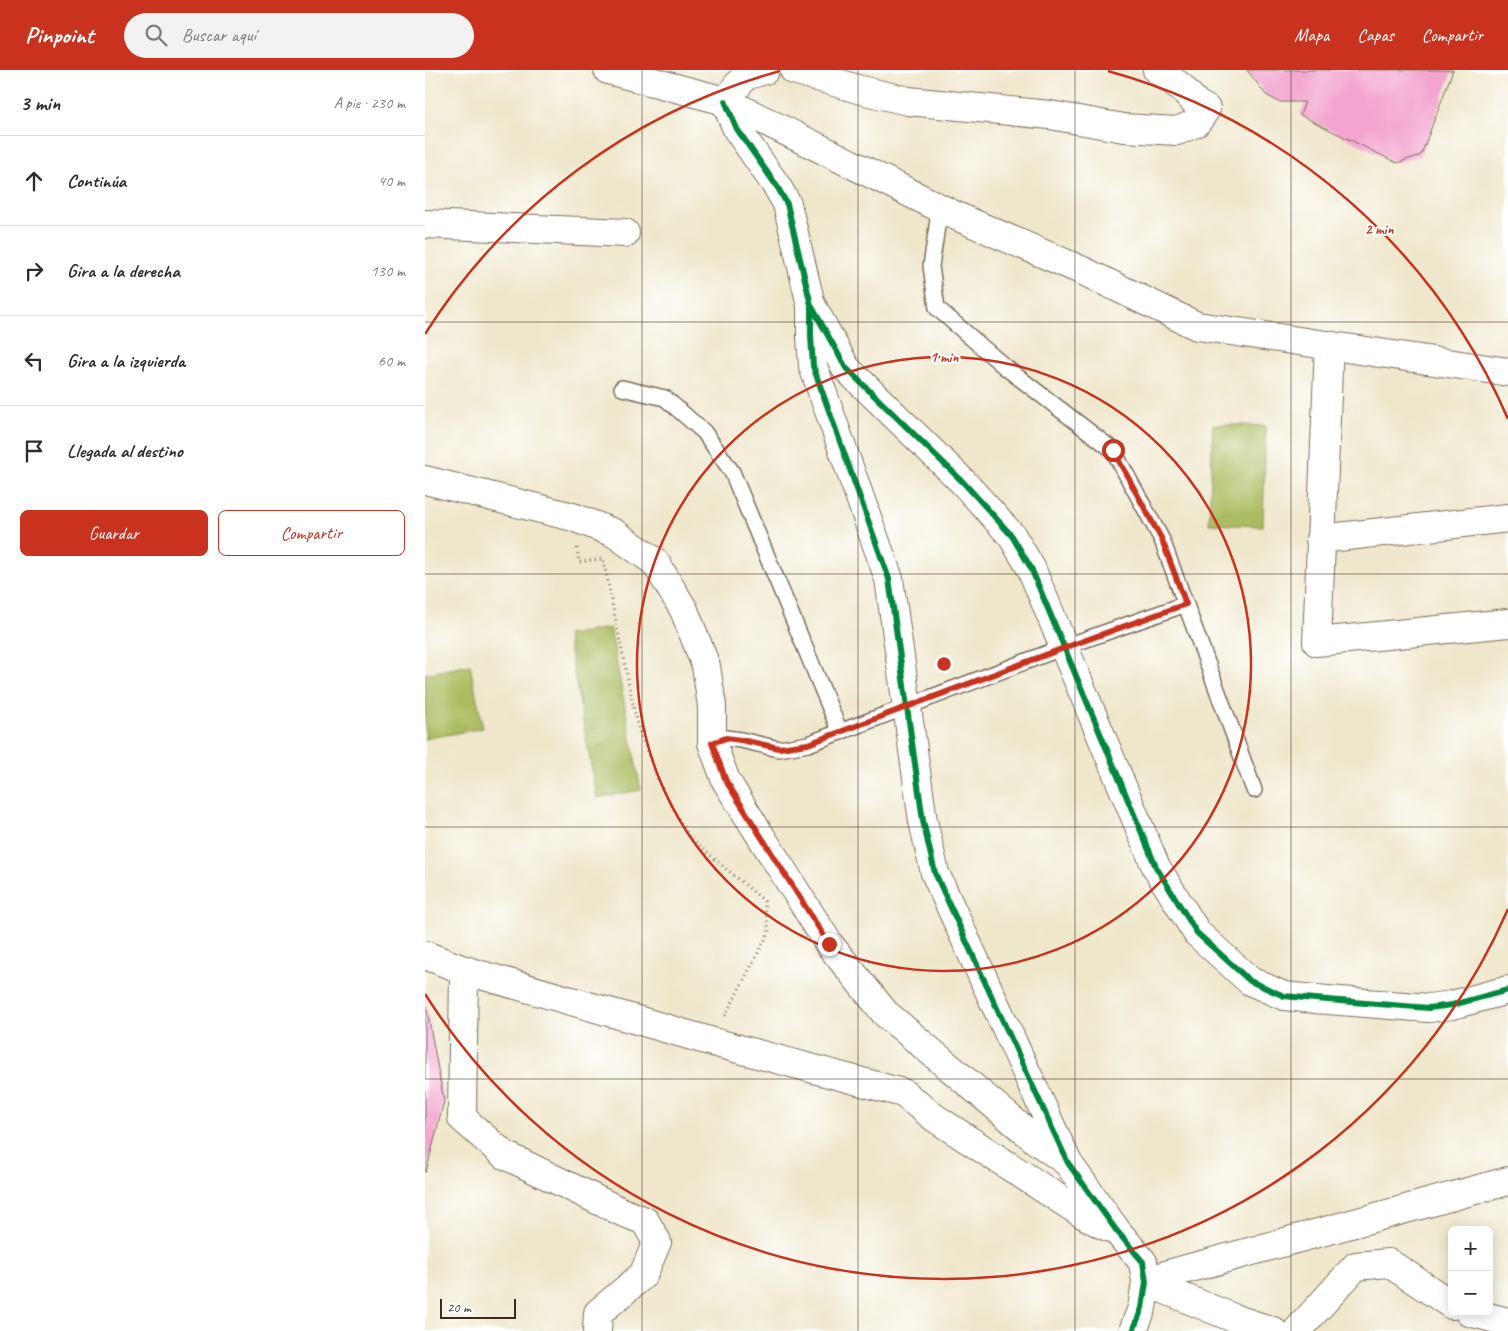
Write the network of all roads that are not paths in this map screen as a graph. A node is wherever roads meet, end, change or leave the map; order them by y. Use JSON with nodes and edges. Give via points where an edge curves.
{"nodes":[{"id":1,"x":608,"y":70,"type":"edge"},
{"id":2,"x":765,"y":70,"type":"edge"},
{"id":3,"x":793,"y":70,"type":"edge"},
{"id":4,"x":1157,"y":70,"type":"edge"},
{"id":5,"x":725,"y":101,"type":"junction"},
{"id":6,"x":940,"y":207,"type":"junction"},
{"id":7,"x":425,"y":224,"type":"edge"},
{"id":8,"x":625,"y":233,"type":"dead end"},
{"id":9,"x":811,"y":305,"type":"junction"},
{"id":10,"x":1329,"y":345,"type":"junction"},
{"id":11,"x":1508,"y":372,"type":"edge"},
{"id":12,"x":622,"y":388,"type":"dead end"},
{"id":13,"x":425,"y":480,"type":"edge"},
{"id":14,"x":1508,"y":518,"type":"edge"},
{"id":15,"x":1321,"y":539,"type":"junction"},
{"id":16,"x":1186,"y":604,"type":"junction"},
{"id":17,"x":1508,"y":623,"type":"edge"},
{"id":18,"x":1064,"y":648,"type":"junction"},
{"id":19,"x":907,"y":706,"type":"junction"},
{"id":20,"x":840,"y":732,"type":"junction"},
{"id":21,"x":712,"y":743,"type":"junction"},
{"id":22,"x":1254,"y":790,"type":"dead end"},
{"id":23,"x":425,"y":955,"type":"edge"},
{"id":24,"x":464,"y":970,"type":"junction"},
{"id":25,"x":1508,"y":990,"type":"edge"},
{"id":26,"x":1069,"y":1163,"type":"junction"},
{"id":27,"x":1508,"y":1181,"type":"edge"},
{"id":28,"x":1116,"y":1230,"type":"junction"},
{"id":29,"x":1145,"y":1272,"type":"junction"},
{"id":30,"x":1448,"y":1304,"type":"edge"},
{"id":31,"x":1470,"y":1316,"type":"edge"},
{"id":32,"x":1508,"y":1322,"type":"edge"},
{"id":33,"x":602,"y":1325,"type":"edge"},
{"id":34,"x":1133,"y":1331,"type":"edge"},
{"id":35,"x":1273,"y":1331,"type":"edge"},
{"id":36,"x":1297,"y":1331,"type":"edge"}],
"edges":[{"from":1,"to":5,"type":"street"},
{"from":2,"to":5,"type":"street","via":[[745,76]]},
{"from":3,"to":4,"type":"street","via":[[908,101],[1050,115],[1124,128],[1177,131],[1196,123],[1206,109]]},
{"from":5,"to":6,"type":"street"},
{"from":5,"to":9,"type":"street","via":[[737,129],[787,204]]},
{"from":6,"to":10,"type":"street","via":[[1197,326]]},
{"from":6,"to":16,"type":"lane","via":[[931,266],[937,308],[1005,367],[1113,450],[1162,540]]},
{"from":7,"to":8,"type":"street"},
{"from":9,"to":18,"type":"street","via":[[846,368],[963,482],[1012,536],[1031,568]]},
{"from":9,"to":19,"type":"street","via":[[813,366],[889,579]]},
{"from":10,"to":11,"type":"street"},
{"from":10,"to":15,"type":"street"},
{"from":12,"to":20,"type":"lane","via":[[665,398],[704,432],[732,472]]},
{"from":13,"to":21,"type":"street","via":[[573,517],[614,533],[655,562],[684,610],[706,666]]},
{"from":14,"to":15,"type":"street"},
{"from":15,"to":17,"type":"street","via":[[1317,642]]},
{"from":16,"to":18,"type":"lane"},
{"from":16,"to":22,"type":"lane"},
{"from":18,"to":19,"type":"lane"},
{"from":18,"to":25,"type":"street","via":[[1156,867],[1197,932],[1251,981],[1284,996],[1429,1008]]},
{"from":19,"to":20,"type":"lane"},
{"from":19,"to":26,"type":"street","via":[[923,821],[935,873]]},
{"from":20,"to":21,"type":"lane","via":[[808,744],[779,748],[726,738]]},
{"from":21,"to":26,"type":"street","via":[[726,781],[829,944],[885,1013],[1037,1142]]},
{"from":23,"to":24,"type":"street"},
{"from":24,"to":28,"type":"street","via":[[903,1093],[935,1118],[1081,1213]]},
{"from":24,"to":33,"type":"street","via":[[462,1118],[503,1154],[645,1221],[657,1242],[643,1275]]},
{"from":26,"to":28,"type":"street"},
{"from":27,"to":29,"type":"street","via":[[1172,1272]]},
{"from":28,"to":29,"type":"street"},
{"from":29,"to":34,"type":"street","via":[[1142,1308]]},
{"from":29,"to":35,"type":"street","via":[[1236,1319]]},
{"from":30,"to":36,"type":"street","via":[[1389,1263],[1356,1266]]},
{"from":31,"to":32,"type":"street"}]}
